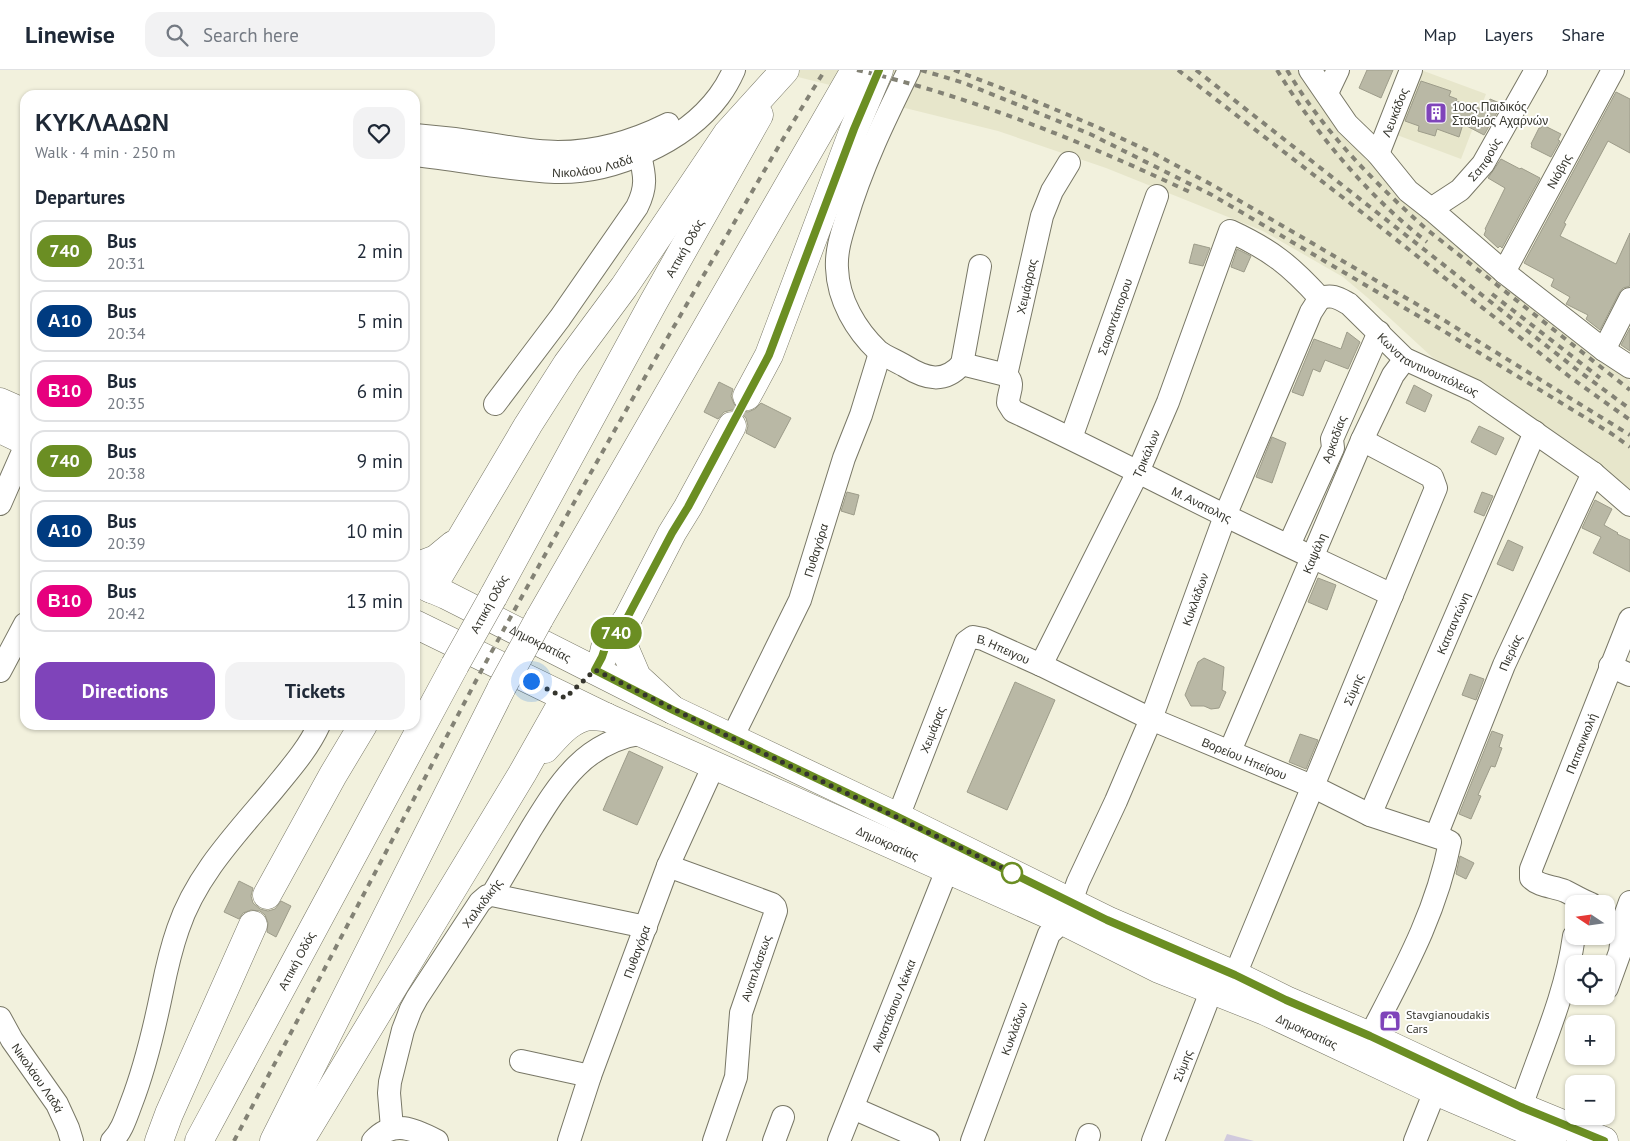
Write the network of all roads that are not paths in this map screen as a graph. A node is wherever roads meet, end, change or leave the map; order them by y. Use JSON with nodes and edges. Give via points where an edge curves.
{"nodes":[{"id":1,"x":734,"y":70,"type":"edge"},
{"id":2,"x":785,"y":70,"type":"edge"},
{"id":3,"x":855,"y":70,"type":"edge"},
{"id":4,"x":879,"y":70,"type":"edge"},
{"id":5,"x":909,"y":70,"type":"edge"},
{"id":6,"x":1310,"y":70,"type":"edge"},
{"id":7,"x":1338,"y":70,"type":"edge"},
{"id":8,"x":1410,"y":70,"type":"edge"},
{"id":9,"x":1536,"y":70,"type":"edge"},
{"id":10,"x":1613,"y":70,"type":"edge"},
{"id":11,"x":1630,"y":79,"type":"edge"},
{"id":12,"x":1327,"y":93,"type":"junction"},
{"id":13,"x":420,"y":135,"type":"edge"},
{"id":14,"x":640,"y":154,"type":"junction"},
{"id":15,"x":1378,"y":154,"type":"junction"},
{"id":16,"x":420,"y":156,"type":"edge"},
{"id":17,"x":1070,"y":163,"type":"dead end"},
{"id":18,"x":1157,"y":196,"type":"dead end"},
{"id":19,"x":1431,"y":209,"type":"junction"},
{"id":20,"x":980,"y":266,"type":"dead end"},
{"id":21,"x":1504,"y":272,"type":"junction"},
{"id":22,"x":1320,"y":298,"type":"junction"},
{"id":23,"x":1630,"y":299,"type":"edge"},
{"id":24,"x":1379,"y":332,"type":"junction"},
{"id":25,"x":1604,"y":350,"type":"junction"},
{"id":26,"x":880,"y":352,"type":"junction"},
{"id":27,"x":1405,"y":359,"type":"junction"},
{"id":28,"x":962,"y":364,"type":"junction"},
{"id":29,"x":1630,"y":367,"type":"edge"},
{"id":30,"x":1006,"y":375,"type":"junction"},
{"id":31,"x":747,"y":396,"type":"dead end"},
{"id":32,"x":0,"y":402,"type":"edge"},
{"id":33,"x":495,"y":404,"type":"dead end"},
{"id":34,"x":20,"y":411,"type":"edge"},
{"id":35,"x":1013,"y":411,"type":"joint"},
{"id":36,"x":732,"y":426,"type":"dead end"},
{"id":37,"x":0,"y":429,"type":"edge"},
{"id":38,"x":1535,"y":432,"type":"junction"},
{"id":39,"x":1071,"y":438,"type":"junction"},
{"id":40,"x":20,"y":439,"type":"edge"},
{"id":41,"x":1362,"y":440,"type":"junction"},
{"id":42,"x":20,"y":458,"type":"edge"},
{"id":43,"x":1138,"y":472,"type":"junction"},
{"id":44,"x":1593,"y":472,"type":"junction"},
{"id":45,"x":20,"y":490,"type":"edge"},
{"id":46,"x":0,"y":504,"type":"edge"},
{"id":47,"x":1630,"y":505,"type":"edge"},
{"id":48,"x":0,"y":514,"type":"edge"},
{"id":49,"x":1225,"y":516,"type":"junction"},
{"id":50,"x":464,"y":533,"type":"junction"},
{"id":51,"x":1289,"y":545,"type":"junction"},
{"id":52,"x":1313,"y":556,"type":"junction"},
{"id":53,"x":420,"y":564,"type":"edge"},
{"id":54,"x":423,"y":585,"type":"edge"},
{"id":55,"x":1392,"y":595,"type":"junction"},
{"id":56,"x":420,"y":599,"type":"edge"},
{"id":57,"x":1630,"y":619,"type":"edge"},
{"id":58,"x":626,"y":620,"type":"junction"},
{"id":59,"x":420,"y":626,"type":"edge"},
{"id":60,"x":20,"y":633,"type":"edge"},
{"id":61,"x":966,"y":642,"type":"joint"},
{"id":62,"x":1041,"y":666,"type":"junction"},
{"id":63,"x":595,"y":670,"type":"junction"},
{"id":64,"x":1620,"y":670,"type":"edge"},
{"id":65,"x":0,"y":671,"type":"edge"},
{"id":66,"x":565,"y":698,"type":"junction"},
{"id":67,"x":673,"y":710,"type":"junction"},
{"id":68,"x":606,"y":717,"type":"junction"},
{"id":69,"x":1151,"y":719,"type":"junction"},
{"id":70,"x":316,"y":730,"type":"edge"},
{"id":71,"x":360,"y":730,"type":"edge"},
{"id":72,"x":420,"y":730,"type":"edge"},
{"id":73,"x":420,"y":730,"type":"edge"},
{"id":74,"x":644,"y":733,"type":"junction"},
{"id":75,"x":732,"y":738,"type":"junction"},
{"id":76,"x":1230,"y":751,"type":"junction"},
{"id":77,"x":714,"y":765,"type":"junction"},
{"id":78,"x":522,"y":774,"type":"junction"},
{"id":79,"x":1314,"y":787,"type":"junction"},
{"id":80,"x":1370,"y":814,"type":"junction"},
{"id":81,"x":898,"y":817,"type":"junction"},
{"id":82,"x":1443,"y":839,"type":"junction"},
{"id":83,"x":668,"y":866,"type":"junction"},
{"id":84,"x":947,"y":870,"type":"junction"},
{"id":85,"x":267,"y":895,"type":"dead end"},
{"id":86,"x":492,"y":895,"type":"junction"},
{"id":87,"x":1571,"y":895,"type":"edge"},
{"id":88,"x":1620,"y":909,"type":"edge"},
{"id":89,"x":1067,"y":912,"type":"junction"},
{"id":90,"x":252,"y":925,"type":"dead end"},
{"id":91,"x":646,"y":927,"type":"junction"},
{"id":92,"x":1573,"y":945,"type":"edge"},
{"id":93,"x":1625,"y":952,"type":"edge"},
{"id":94,"x":1615,"y":972,"type":"edge"},
{"id":95,"x":1235,"y":975,"type":"junction"},
{"id":96,"x":1212,"y":989,"type":"junction"},
{"id":97,"x":0,"y":1018,"type":"edge"},
{"id":98,"x":1370,"y":1036,"type":"junction"},
{"id":99,"x":521,"y":1060,"type":"dead end"},
{"id":100,"x":590,"y":1076,"type":"junction"},
{"id":101,"x":1436,"y":1091,"type":"junction"},
{"id":102,"x":1521,"y":1107,"type":"junction"},
{"id":103,"x":853,"y":1108,"type":"junction"},
{"id":104,"x":783,"y":1118,"type":"dead end"},
{"id":105,"x":392,"y":1128,"type":"junction"},
{"id":106,"x":72,"y":1141,"type":"edge"},
{"id":107,"x":112,"y":1141,"type":"edge"},
{"id":108,"x":159,"y":1141,"type":"edge"},
{"id":109,"x":198,"y":1141,"type":"edge"},
{"id":110,"x":274,"y":1141,"type":"edge"},
{"id":111,"x":300,"y":1141,"type":"edge"},
{"id":112,"x":373,"y":1141,"type":"edge"},
{"id":113,"x":437,"y":1141,"type":"edge"},
{"id":114,"x":569,"y":1141,"type":"edge"},
{"id":115,"x":714,"y":1141,"type":"edge"},
{"id":116,"x":774,"y":1141,"type":"edge"},
{"id":117,"x":839,"y":1141,"type":"edge"},
{"id":118,"x":928,"y":1141,"type":"edge"},
{"id":119,"x":972,"y":1141,"type":"edge"},
{"id":120,"x":1153,"y":1141,"type":"edge"},
{"id":121,"x":1415,"y":1141,"type":"edge"},
{"id":122,"x":1552,"y":1141,"type":"edge"},
{"id":123,"x":1604,"y":1141,"type":"edge"}],
"edges":[{"from":1,"to":13,"type":"street","name":"Νικολάου Λαδά","via":[[693,111],[654,132],[608,147],[558,152],[524,150]]},
{"from":1,"to":14,"type":"street","name":"Νικολάου Λαδά","via":[[720,96],[698,119],[681,133]]},
{"from":2,"to":50,"type":"main road","via":[[727,134],[634,273],[567,364]]},
{"from":2,"to":72,"type":"main road","name":"Αττική Οδός","bridge":true,"via":[[653,303]]},
{"from":3,"to":110,"type":"main road","bridge":true,"via":[[502,687]]},
{"from":4,"to":31,"type":"main road","via":[[769,355]]},
{"from":5,"to":26,"type":"street","via":[[871,149],[841,236],[837,258],[838,281],[847,310]]},
{"from":6,"to":12,"type":"street"},
{"from":7,"to":12,"type":"street"},
{"from":8,"to":15,"type":"street","name":"Λευκάδος"},
{"from":9,"to":19,"type":"street","name":"Σαπφούς","via":[[1483,164],[1460,190]]},
{"from":10,"to":11,"type":"street"},
{"from":10,"to":21,"type":"street","name":"Νιόβης"},
{"from":12,"to":15,"type":"street","via":[[1347,124]]},
{"from":14,"to":16,"type":"street","name":"Νικολάου Λαδά","via":[[587,170],[557,172]]},
{"from":14,"to":33,"type":"street","via":[[644,187],[637,207]]},
{"from":15,"to":19,"type":"street","via":[[1408,191]]},
{"from":17,"to":30,"type":"street","name":"Χειμάρρας","via":[[1052,191],[1042,216]]},
{"from":18,"to":39,"type":"street","name":"Σαραντάπορου"},
{"from":19,"to":21,"type":"street"},
{"from":20,"to":28,"type":"street"},
{"from":21,"to":25,"type":"street"},
{"from":22,"to":24,"type":"street","name":"Κωνσταντινουπόλεως","via":[[1339,298]]},
{"from":22,"to":43,"type":"street","name":"Τρικάλων","via":[[1273,253],[1230,231],[1168,402]]},
{"from":22,"to":49,"type":"street","name":"Κυκλάδων","via":[[1310,312]]},
{"from":23,"to":25,"type":"street"},
{"from":24,"to":27,"type":"street","name":"Κωνσταντινουπόλεως"},
{"from":24,"to":51,"type":"street","name":"Αρκαδίας","via":[[1332,439],[1333,448]]},
{"from":25,"to":29,"type":"street"},
{"from":26,"to":28,"type":"street","via":[[917,373],[934,378],[950,374]]},
{"from":26,"to":75,"type":"street","name":"Πυθαγόρα","via":[[800,600]]},
{"from":27,"to":38,"type":"street","name":"Κωνσταντινουπόλεως","via":[[1475,391]]},
{"from":27,"to":41,"type":"street","name":"Καψάλη"},
{"from":28,"to":30,"type":"street"},
{"from":30,"to":35,"type":"street","name":"Χειμάρρας","via":[[1012,385],[1008,402]]},
{"from":32,"to":34,"type":"main road"},
{"from":35,"to":39,"type":"street","name":"Μ. Ανατολης"},
{"from":36,"to":58,"type":"main road"},
{"from":37,"to":40,"type":"main road"},
{"from":38,"to":44,"type":"street","name":"Κωνσταντινουπόλεως"},
{"from":38,"to":80,"type":"street","name":"Κατσαντώνη"},
{"from":39,"to":43,"type":"street","name":"Μ. Ανατολης"},
{"from":41,"to":52,"type":"street","name":"Καψάλη"},
{"from":41,"to":55,"type":"street","name":"Σύμης","via":[[1432,477],[1436,488]]},
{"from":42,"to":46,"type":"street"},
{"from":43,"to":49,"type":"street","name":"Μ. Ανατολης"},
{"from":43,"to":62,"type":"street","name":"Τρικάλων"},
{"from":44,"to":47,"type":"street","name":"Κωνσταντινουπόλεως"},
{"from":44,"to":82,"type":"street","name":"Πιερίας","via":[[1504,665]]},
{"from":45,"to":48,"type":"street"},
{"from":49,"to":51,"type":"street","name":"Μ. Ανατολης"},
{"from":49,"to":69,"type":"street","name":"Κυκλάδων"},
{"from":50,"to":53,"type":"main road","via":[[448,551]]},
{"from":50,"to":54,"type":"main road"},
{"from":51,"to":52,"type":"street","name":"Μ. Ανατολης"},
{"from":52,"to":55,"type":"street","name":"Μ. Ανατολης"},
{"from":52,"to":76,"type":"street","name":"Καψάλη"},
{"from":54,"to":56,"type":"main road"},
{"from":54,"to":63,"type":"main road","name":"Δημοκρατίας"},
{"from":55,"to":79,"type":"street","name":"Σύμης"},
{"from":57,"to":64,"type":"street","name":"Παπανικολή"},
{"from":58,"to":63,"type":"main road","via":[[605,648]]},
{"from":58,"to":67,"type":"main road","via":[[623,634],[625,649],[637,677]]},
{"from":59,"to":66,"type":"main road","name":"Δημοκρατίας"},
{"from":60,"to":65,"type":"street"},
{"from":61,"to":62,"type":"street","name":"Β. Ηπειγου","via":[[973,637],[983,639]]},
{"from":61,"to":81,"type":"street","name":"Χειμάρας"},
{"from":62,"to":69,"type":"street","name":"Βορείου Ηπείρου"},
{"from":63,"to":66,"type":"main road"},
{"from":63,"to":67,"type":"main road","name":"Δημοκρατίας"},
{"from":64,"to":87,"type":"street","name":"Παπανικολή","via":[[1531,869],[1531,878],[1536,883]]},
{"from":66,"to":68,"type":"main road","name":"Δημοκρατίας"},
{"from":66,"to":78,"type":"main road"},
{"from":67,"to":75,"type":"main road","name":"Δημοκρατίας"},
{"from":68,"to":74,"type":"main road","name":"Δημοκρατίας"},
{"from":68,"to":78,"type":"main road","via":[[583,718],[561,731]]},
{"from":69,"to":76,"type":"street","name":"Βορείου Ηπείρου"},
{"from":69,"to":89,"type":"street","name":"Κυκλάδων"},
{"from":70,"to":107,"type":"street","via":[[290,770],[222,851],[188,905],[173,946],[136,1091]]},
{"from":71,"to":85,"type":"main road"},
{"from":73,"to":109,"type":"main road","name":"Αττική Οδός","bridge":true},
{"from":74,"to":77,"type":"main road","name":"Δημοκρατίας"},
{"from":74,"to":86,"type":"street","name":"Χαλκιδικής","via":[[605,744],[570,771]]},
{"from":75,"to":81,"type":"main road","name":"Δημοκρατίας"},
{"from":76,"to":79,"type":"street","name":"Βορείου Ηπείρου"},
{"from":77,"to":83,"type":"street","name":"Πυθαγόρα"},
{"from":77,"to":84,"type":"main road","name":"Δημοκρατίας"},
{"from":78,"to":111,"type":"main road"},
{"from":79,"to":80,"type":"street","name":"Βορείου Ηπείρου"},
{"from":79,"to":95,"type":"street","name":"Σύμης"},
{"from":80,"to":82,"type":"street","name":"Βορείου Ηπείρου"},
{"from":81,"to":89,"type":"main road","name":"Δημοκρατίας"},
{"from":82,"to":98,"type":"street","name":"Πιερίας","via":[[1445,870],[1429,915]]},
{"from":83,"to":91,"type":"street","name":"Πυθαγόρα"},
{"from":83,"to":115,"type":"street","name":"Αναπλάσεως","via":[[772,904],[776,911],[742,1013],[736,1077]]},
{"from":84,"to":89,"type":"main road","name":"Δημοκρατίας"},
{"from":84,"to":103,"type":"street","name":"Αναστάσιου Λέκκα"},
{"from":86,"to":91,"type":"street"},
{"from":86,"to":105,"type":"street","name":"Χαλκιδικής","via":[[480,902],[411,1008],[390,1082]]},
{"from":88,"to":93,"type":"street"},
{"from":89,"to":95,"type":"main road","name":"Δημοκρατίας","via":[[1107,920]]},
{"from":89,"to":96,"type":"main road","name":"Δημοκρατίας","via":[[1159,969]]},
{"from":89,"to":119,"type":"street","name":"Κυκλάδων","via":[[1049,934]]},
{"from":90,"to":108,"type":"main road"},
{"from":91,"to":100,"type":"street","name":"Πυθαγόρα"},
{"from":92,"to":102,"type":"street","via":[[1556,1009]]},
{"from":93,"to":94,"type":"street"},
{"from":95,"to":98,"type":"main road","name":"Δημοκρατίας"},
{"from":96,"to":101,"type":"main road","name":"Δημοκρατίας"},
{"from":96,"to":120,"type":"street","name":"Σύμης"},
{"from":97,"to":106,"type":"street","name":"Νικολάου Λαδά","via":[[57,1104]]},
{"from":98,"to":102,"type":"main road","name":"Δημοκρατίας"},
{"from":99,"to":100,"type":"street"},
{"from":100,"to":114,"type":"street","name":"Πυθαγόρα"},
{"from":101,"to":121,"type":"street"},
{"from":101,"to":122,"type":"main road","name":"Δημοκρατίας"},
{"from":102,"to":123,"type":"main road","name":"Δημοκρατίας"},
{"from":103,"to":117,"type":"street","name":"Αναστάσιου Λέκκα"},
{"from":103,"to":118,"type":"street"},
{"from":104,"to":116,"type":"street"},
{"from":105,"to":112,"type":"street"},
{"from":105,"to":113,"type":"street","via":[[411,1130]]}]}
